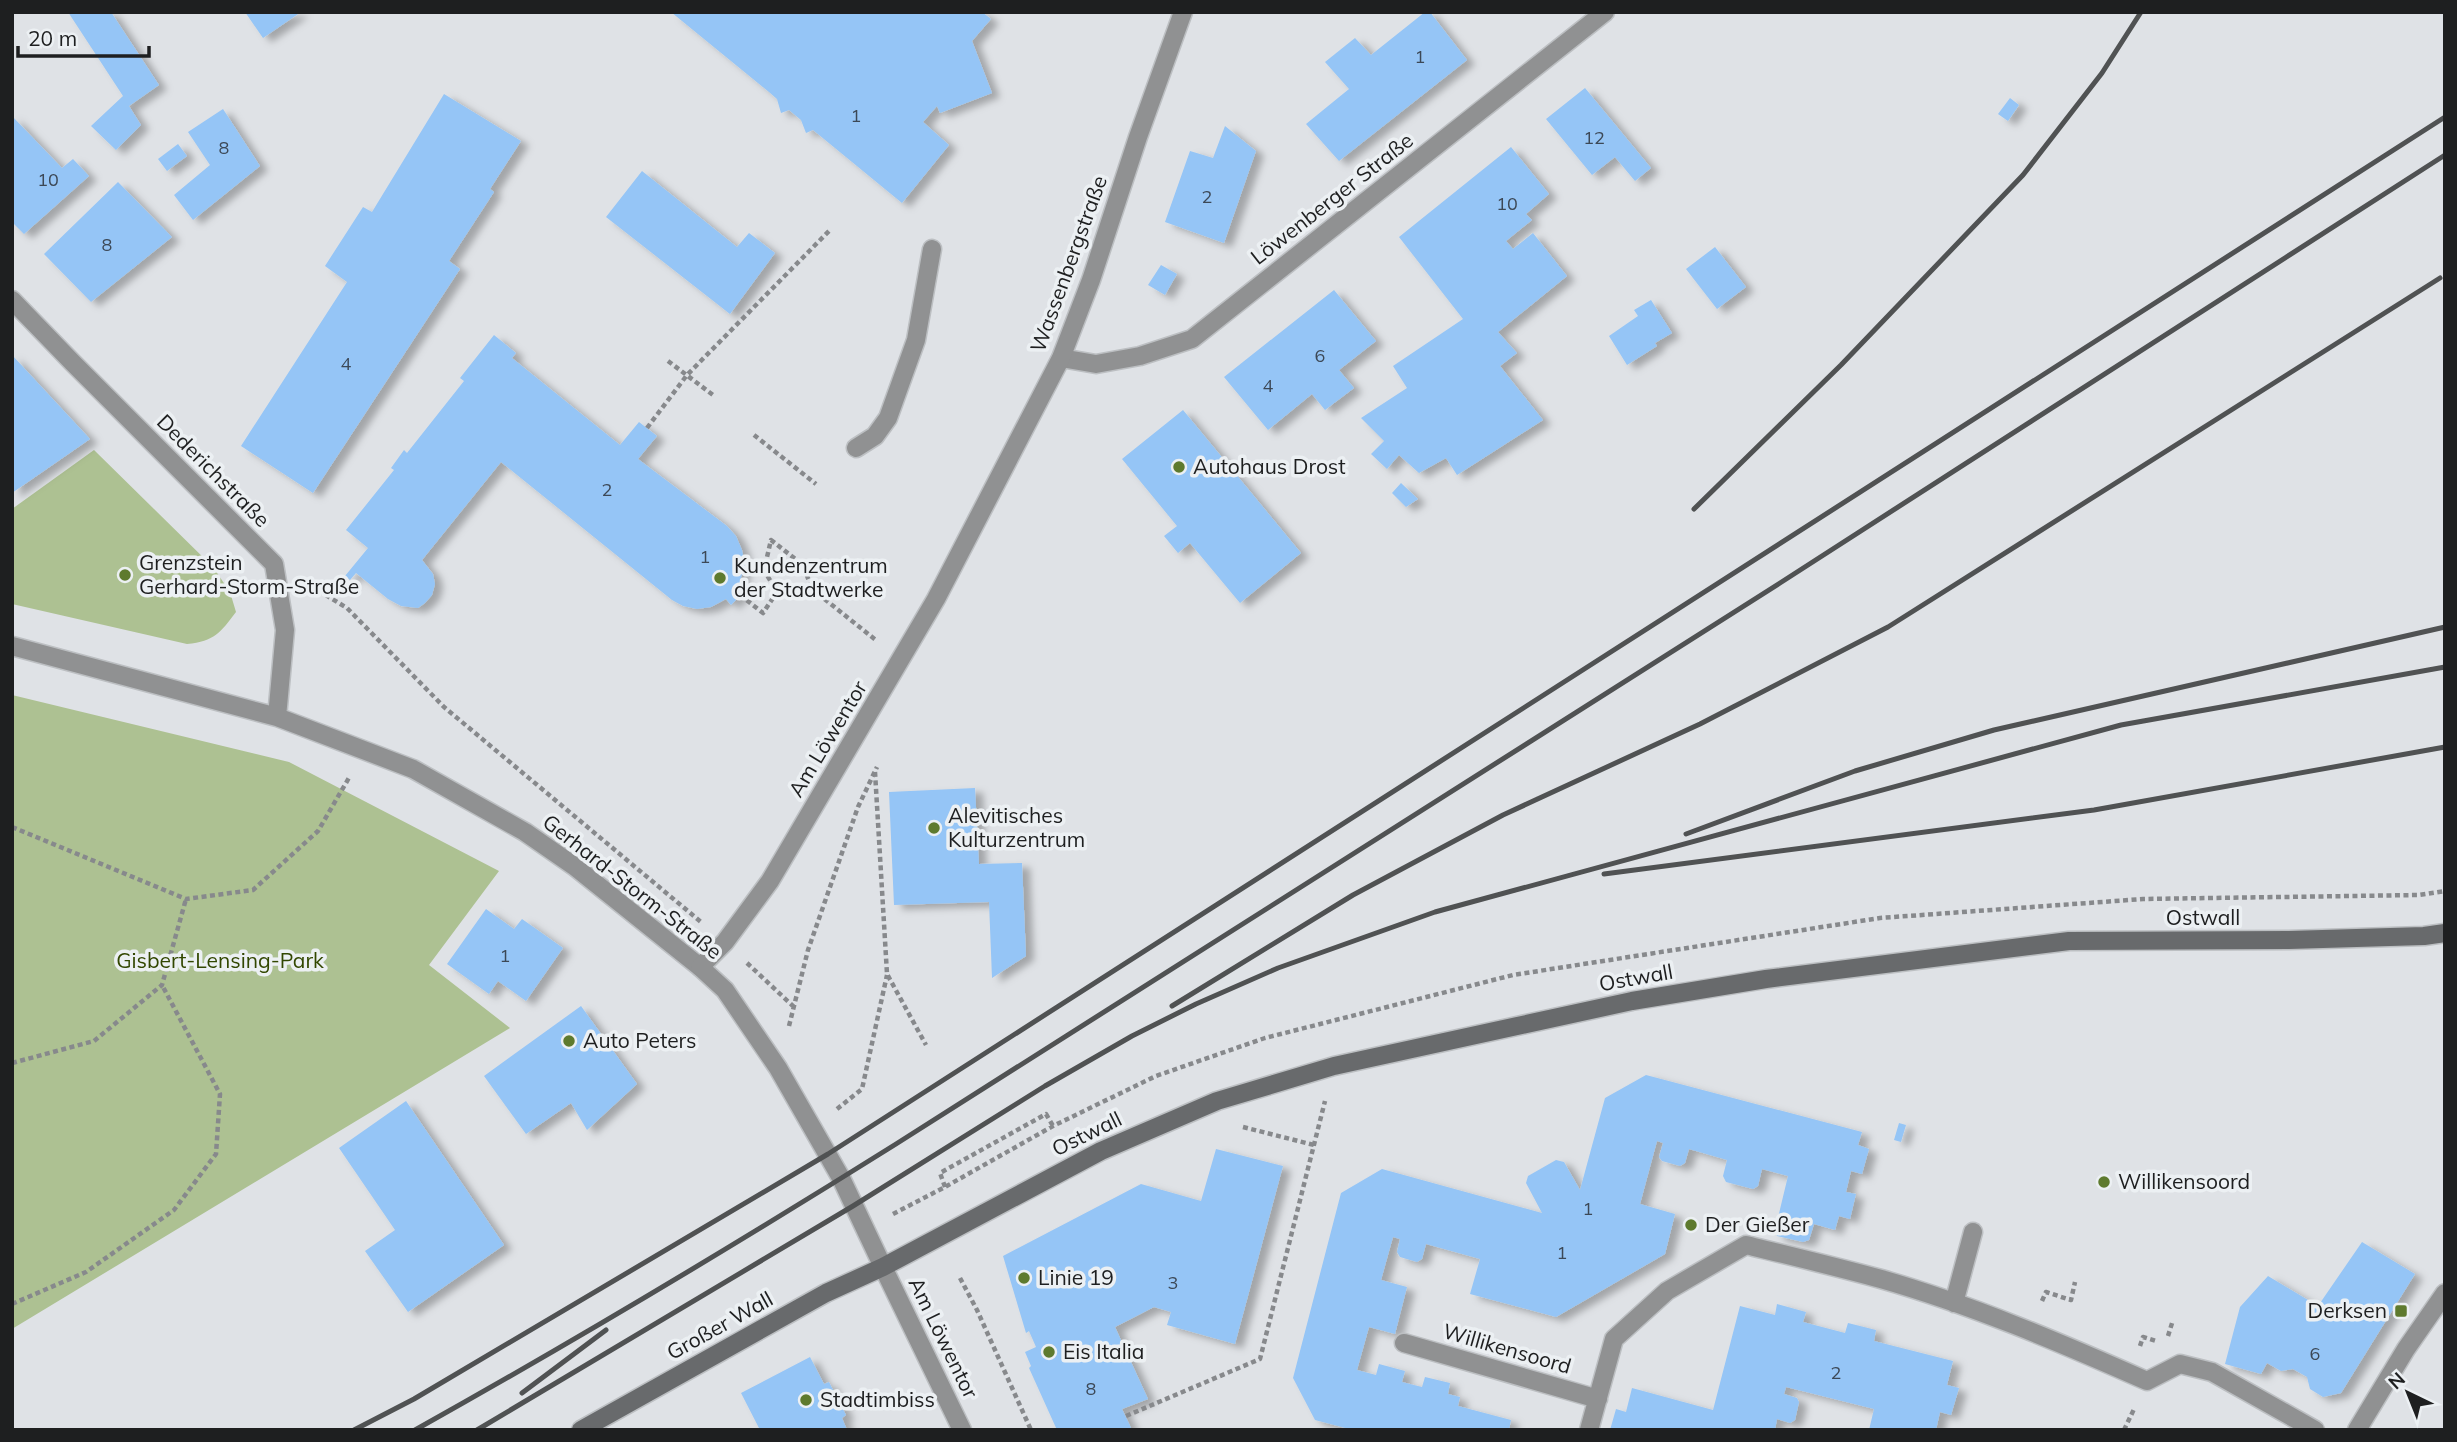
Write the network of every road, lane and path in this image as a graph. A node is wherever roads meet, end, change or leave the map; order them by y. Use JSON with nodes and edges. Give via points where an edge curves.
{"nodes":[{"id":1,"x":1183,"y":12,"type":"edge"},
{"id":2,"x":1605,"y":12,"type":"edge"},
{"id":3,"x":829,"y":231,"type":"dead end"},
{"id":4,"x":932,"y":248,"type":"dead end"},
{"id":5,"x":12,"y":300,"type":"edge"},
{"id":6,"x":1061,"y":358,"type":"junction"},
{"id":7,"x":668,"y":361,"type":"dead end"},
{"id":8,"x":687,"y":375,"type":"junction"},
{"id":9,"x":713,"y":395,"type":"dead end"},
{"id":10,"x":647,"y":428,"type":"dead end"},
{"id":11,"x":754,"y":435,"type":"dead end"},
{"id":12,"x":856,"y":448,"type":"dead end"},
{"id":13,"x":816,"y":484,"type":"dead end"},
{"id":14,"x":977,"y":522,"type":"joint"},
{"id":15,"x":274,"y":564,"type":"junction"},
{"id":16,"x":812,"y":589,"type":"junction"},
{"id":17,"x":777,"y":592,"type":"junction"},
{"id":18,"x":740,"y":595,"type":"dead end"},
{"id":19,"x":861,"y":628,"type":"dead end"},
{"id":20,"x":12,"y":646,"type":"edge"},
{"id":21,"x":277,"y":717,"type":"junction"},
{"id":22,"x":364,"y":751,"type":"junction"},
{"id":23,"x":875,"y":771,"type":"dead end"},
{"id":24,"x":12,"y":827,"type":"edge"},
{"id":25,"x":186,"y":899,"type":"junction"},
{"id":26,"x":2445,"y":933,"type":"edge"},
{"id":27,"x":725,"y":942,"type":"junction"},
{"id":28,"x":700,"y":967,"type":"junction"},
{"id":29,"x":887,"y":974,"type":"junction"},
{"id":30,"x":162,"y":985,"type":"junction"},
{"id":31,"x":794,"y":1008,"type":"dead end"},
{"id":32,"x":926,"y":1045,"type":"dead end"},
{"id":33,"x":12,"y":1063,"type":"edge"},
{"id":34,"x":1334,"y":1066,"type":"junction"},
{"id":35,"x":1054,"y":1126,"type":"dead end"},
{"id":36,"x":1238,"y":1126,"type":"dead end"},
{"id":37,"x":814,"y":1127,"type":"junction"},
{"id":38,"x":1043,"y":1132,"type":"dead end"},
{"id":39,"x":1314,"y":1145,"type":"junction"},
{"id":40,"x":945,"y":1187,"type":"junction"},
{"id":41,"x":863,"y":1228,"type":"junction"},
{"id":42,"x":1973,"y":1232,"type":"dead end"},
{"id":43,"x":883,"y":1267,"type":"junction"},
{"id":44,"x":960,"y":1278,"type":"dead end"},
{"id":45,"x":2075,"y":1282,"type":"dead end"},
{"id":46,"x":2046,"y":1292,"type":"dead end"},
{"id":47,"x":2445,"y":1293,"type":"edge"},
{"id":48,"x":1954,"y":1303,"type":"junction"},
{"id":49,"x":12,"y":1304,"type":"edge"},
{"id":50,"x":1404,"y":1343,"type":"dead end"},
{"id":51,"x":1598,"y":1399,"type":"junction"},
{"id":52,"x":1126,"y":1416,"type":"dead end"},
{"id":53,"x":581,"y":1430,"type":"edge"},
{"id":54,"x":962,"y":1430,"type":"edge"},
{"id":55,"x":1031,"y":1430,"type":"edge"},
{"id":56,"x":1589,"y":1430,"type":"edge"},
{"id":57,"x":2315,"y":1430,"type":"edge"},
{"id":58,"x":2357,"y":1430,"type":"edge"}],
"edges":[{"from":1,"to":6,"type":"street","name":"Wassenbergstraße"},
{"from":2,"to":6,"type":"street","name":"Löwenberger Straße","via":[[1192,339],[1096,364]]},
{"from":3,"to":8,"type":"path"},
{"from":4,"to":12,"type":"street","via":[[916,340],[888,418],[875,436]]},
{"from":5,"to":15,"type":"street","name":"Dederichstraße"},
{"from":6,"to":14,"type":"street","name":"Wassenbergstraße"},
{"from":7,"to":8,"type":"path"},
{"from":8,"to":9,"type":"path"},
{"from":8,"to":10,"type":"path"},
{"from":11,"to":13,"type":"path"},
{"from":14,"to":27,"type":"street","name":"Am Löwentor","via":[[770,881]]},
{"from":15,"to":21,"type":"street","via":[[285,630]]},
{"from":15,"to":27,"type":"path","via":[[346,608],[444,707]]},
{"from":16,"to":17,"type":"path"},
{"from":16,"to":17,"type":"path","via":[[803,565],[771,540],[764,570]]},
{"from":16,"to":19,"type":"path"},
{"from":17,"to":18,"type":"path","via":[[763,613]]},
{"from":20,"to":21,"type":"street","name":"Gerhard-Storm-Straße"},
{"from":21,"to":22,"type":"street","name":"Gerhard-Storm-Straße"},
{"from":22,"to":25,"type":"path","via":[[318,831],[253,890]]},
{"from":22,"to":28,"type":"street","name":"Gerhard-Storm-Straße","via":[[413,769],[525,832]]},
{"from":23,"to":29,"type":"path"},
{"from":24,"to":25,"type":"path"},
{"from":25,"to":30,"type":"path"},
{"from":26,"to":34,"type":"main road","name":"Ostwall","via":[[2289,940],[2069,940],[1632,1001]]},
{"from":27,"to":28,"type":"street","name":"Am Löwentor"},
{"from":27,"to":31,"type":"path"},
{"from":28,"to":37,"type":"street","name":"Gerhard-Storm-Straße","via":[[725,990]]},
{"from":29,"to":32,"type":"path"},
{"from":29,"to":37,"type":"path","via":[[862,1089]]},
{"from":30,"to":33,"type":"path","via":[[94,1041]]},
{"from":30,"to":49,"type":"path","via":[[220,1094],[216,1154],[174,1210],[86,1272]]},
{"from":34,"to":39,"type":"path"},
{"from":34,"to":43,"type":"main road","name":"Ostwall","via":[[1217,1101],[1101,1151]]},
{"from":35,"to":40,"type":"path","via":[[1046,1114],[991,1143],[940,1173]]},
{"from":36,"to":39,"type":"path"},
{"from":37,"to":41,"type":"street","name":"Gerhard-Storm-Straße"},
{"from":38,"to":40,"type":"path"},
{"from":39,"to":52,"type":"path","via":[[1260,1359]]},
{"from":40,"to":41,"type":"path"},
{"from":41,"to":43,"type":"street","name":"Gerhard-Storm-Straße"},
{"from":42,"to":48,"type":"street"},
{"from":43,"to":53,"type":"main road","name":"Großer Wall","via":[[826,1293]]},
{"from":43,"to":54,"type":"street","name":"Am Löwentor"},
{"from":44,"to":55,"type":"path"},
{"from":45,"to":46,"type":"path","via":[[2071,1300]]},
{"from":47,"to":58,"type":"street"},
{"from":48,"to":51,"type":"street","via":[[1882,1279],[1746,1245],[1667,1291],[1614,1339]]},
{"from":48,"to":57,"type":"street","via":[[2147,1381],[2180,1364],[2212,1371]]},
{"from":50,"to":51,"type":"street","name":"Willikensoord"},
{"from":51,"to":56,"type":"street"}]}
